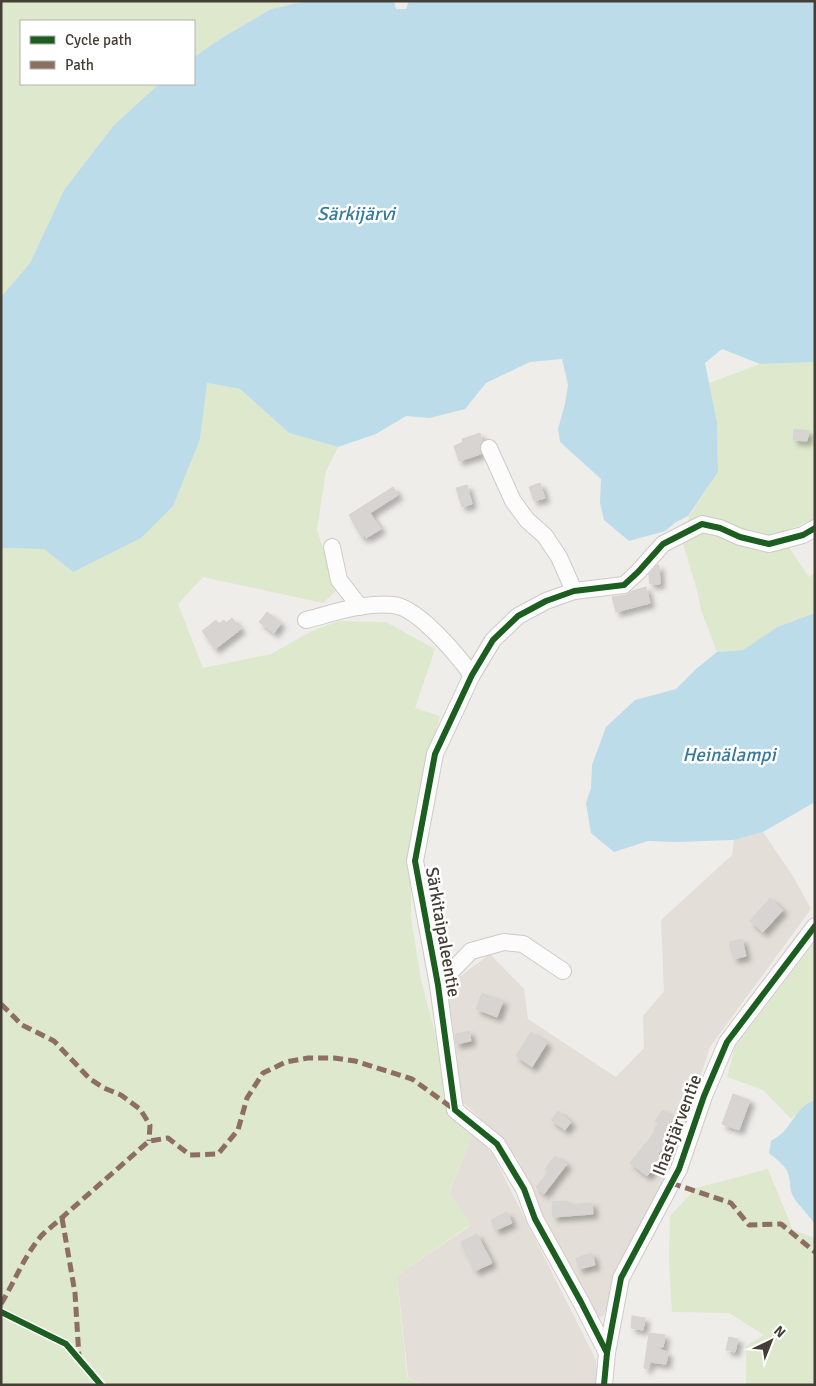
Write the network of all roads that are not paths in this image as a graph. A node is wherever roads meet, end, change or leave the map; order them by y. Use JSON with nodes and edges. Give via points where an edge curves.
{"nodes":[{"id":1,"x":489,"y":448,"type":"dead end"},
{"id":2,"x":815,"y":528,"type":"edge"},
{"id":3,"x":332,"y":548,"type":"dead end"},
{"id":4,"x":574,"y":591,"type":"junction"},
{"id":5,"x":360,"y":607,"type":"junction"},
{"id":6,"x":306,"y":620,"type":"dead end"},
{"id":7,"x":472,"y":675,"type":"junction"},
{"id":8,"x":815,"y":926,"type":"edge"},
{"id":9,"x":562,"y":971,"type":"dead end"},
{"id":10,"x":438,"y":985,"type":"junction"},
{"id":11,"x":607,"y":1353,"type":"junction"},
{"id":12,"x":604,"y":1385,"type":"edge"}],
"edges":[{"from":1,"to":4,"type":"street","via":[[513,501],[545,536],[559,557]]},
{"from":2,"to":4,"type":"street","name":"Särkitaipaleentie","via":[[803,535],[769,544],[702,524],[662,544],[624,585]]},
{"from":3,"to":5,"type":"street","via":[[339,580]]},
{"from":4,"to":7,"type":"street","name":"Särkitaipaleentie","via":[[518,616],[492,640]]},
{"from":5,"to":6,"type":"street"},
{"from":5,"to":7,"type":"street","via":[[395,605],[415,614],[455,653]]},
{"from":7,"to":10,"type":"street","name":"Särkitaipaleentie","via":[[435,754],[415,861]]},
{"from":8,"to":11,"type":"street","name":"Ihastjärventie","via":[[727,1042],[679,1169],[621,1278]]},
{"from":9,"to":10,"type":"street","via":[[523,944],[504,942],[471,951]]},
{"from":10,"to":11,"type":"street","name":"Särkitaipaleentie","via":[[455,1110],[497,1144],[524,1189],[535,1219]]},
{"from":11,"to":12,"type":"street","name":"Ihastjärventie"}]}
